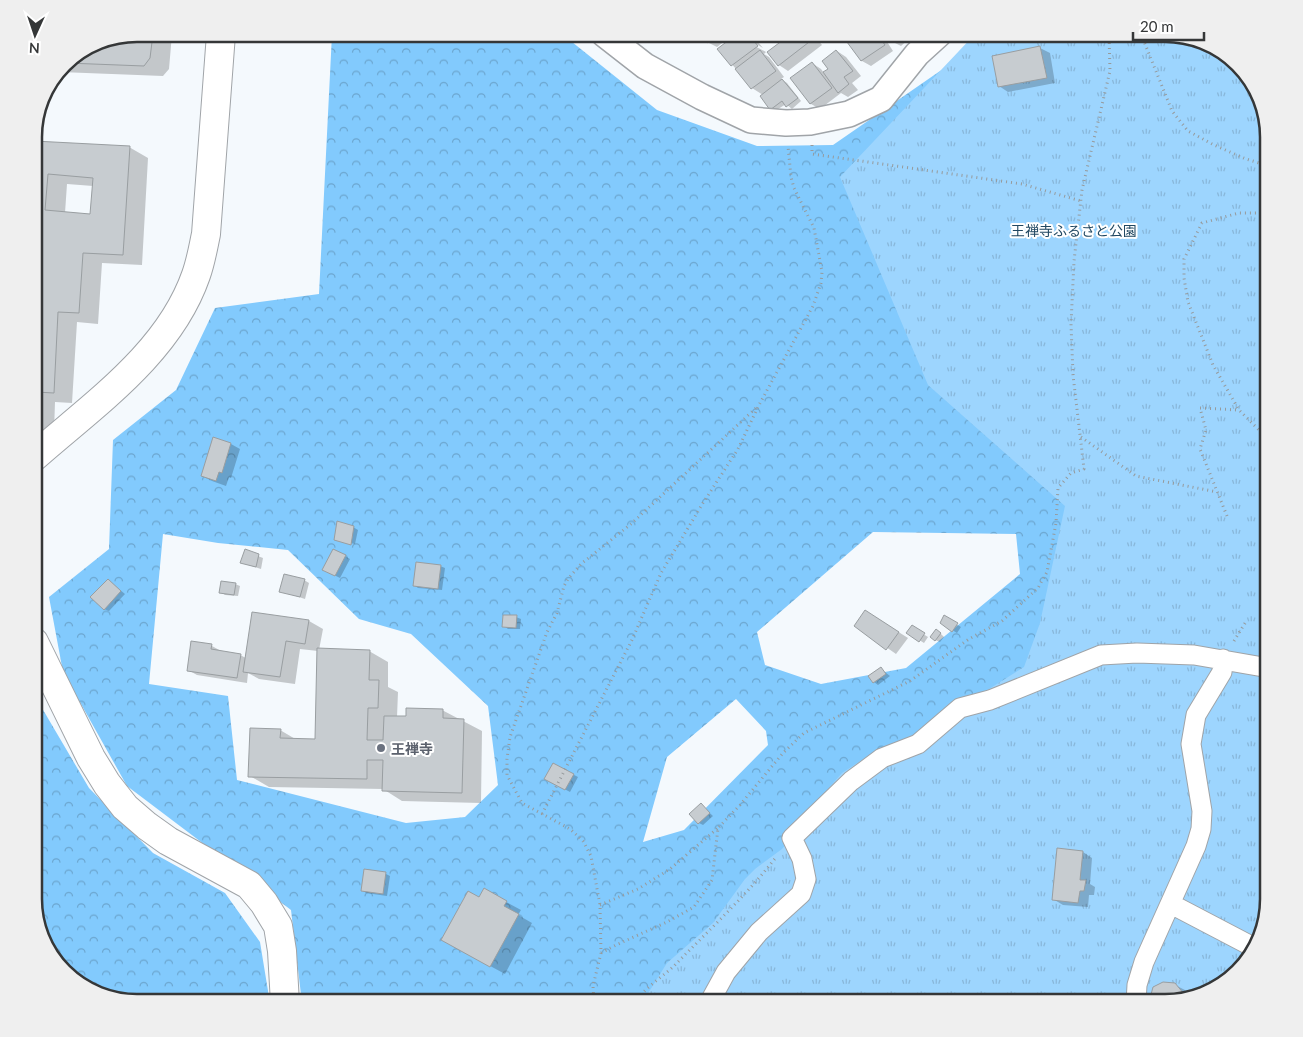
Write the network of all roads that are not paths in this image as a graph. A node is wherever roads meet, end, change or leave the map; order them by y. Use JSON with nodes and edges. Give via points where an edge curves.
{"nodes":[{"id":1,"x":930,"y":42,"type":"edge"},
{"id":2,"x":220,"y":43,"type":"edge"},
{"id":3,"x":615,"y":43,"type":"edge"},
{"id":4,"x":43,"y":449,"type":"edge"},
{"id":5,"x":1223,"y":659,"type":"junction"},
{"id":6,"x":43,"y":660,"type":"edge"},
{"id":7,"x":1260,"y":666,"type":"edge"},
{"id":8,"x":1172,"y":904,"type":"junction"},
{"id":9,"x":1249,"y":944,"type":"edge"},
{"id":10,"x":284,"y":994,"type":"edge"},
{"id":11,"x":714,"y":994,"type":"edge"},
{"id":12,"x":1136,"y":994,"type":"edge"}],
"edges":[{"from":1,"to":3,"type":"street","via":[[882,99],[849,114],[798,123],[751,120],[645,66]]},
{"from":2,"to":4,"type":"street","via":[[206,234],[196,276],[178,314],[152,350]]},
{"from":5,"to":7,"type":"street"},
{"from":5,"to":8,"type":"street","via":[[1222,672],[1196,715],[1191,744],[1202,811],[1201,829]]},
{"from":5,"to":11,"type":"street","via":[[1137,653],[1100,655],[990,700],[960,708],[918,744],[882,758],[851,780],[792,838],[802,859],[806,879],[801,894],[759,932],[726,972]]},
{"from":6,"to":10,"type":"street","via":[[91,758],[125,807],[168,841],[249,885],[264,902],[278,926]]},
{"from":8,"to":9,"type":"street"},
{"from":8,"to":12,"type":"street","via":[[1144,962]]}]}
